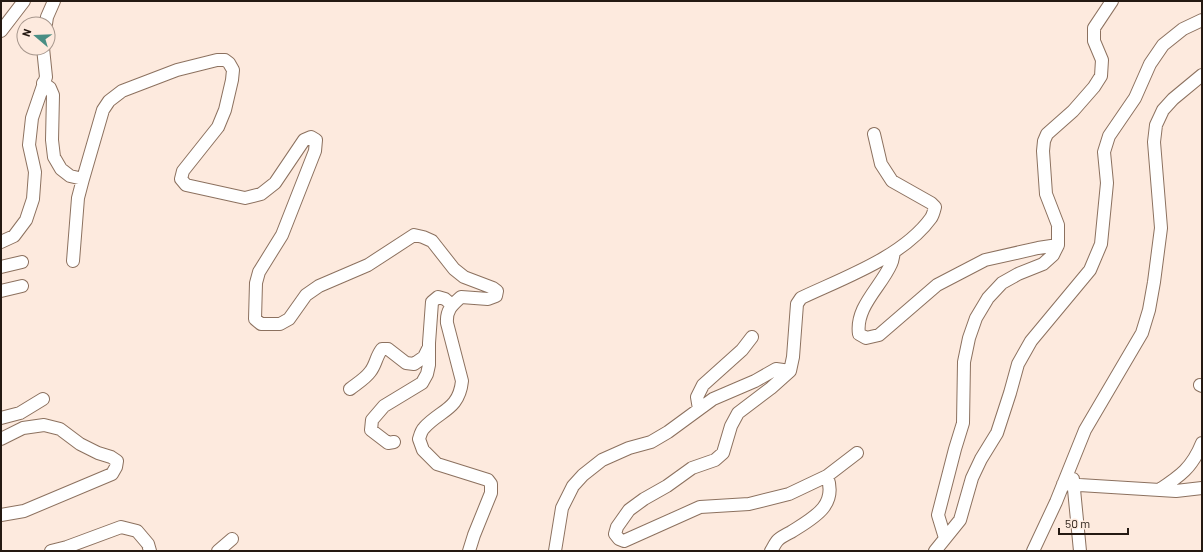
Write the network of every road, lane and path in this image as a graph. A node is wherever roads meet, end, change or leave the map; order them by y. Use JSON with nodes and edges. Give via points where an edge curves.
{"nodes":[{"id":1,"x":24,"y":1,"type":"edge"},
{"id":2,"x":54,"y":1,"type":"edge"},
{"id":3,"x":1112,"y":1,"type":"edge"},
{"id":4,"x":47,"y":16,"type":"edge"},
{"id":5,"x":1202,"y":20,"type":"edge"},
{"id":6,"x":1,"y":31,"type":"edge"},
{"id":7,"x":44,"y":56,"type":"edge"},
{"id":8,"x":1202,"y":76,"type":"edge"},
{"id":9,"x":43,"y":83,"type":"junction"},
{"id":10,"x":874,"y":134,"type":"dead end"},
{"id":11,"x":83,"y":178,"type":"junction"},
{"id":12,"x":1,"y":242,"type":"edge"},
{"id":13,"x":1058,"y":245,"type":"junction"},
{"id":14,"x":894,"y":252,"type":"junction"},
{"id":15,"x":73,"y":261,"type":"dead end"},
{"id":16,"x":22,"y":262,"type":"dead end"},
{"id":17,"x":1,"y":267,"type":"edge"},
{"id":18,"x":22,"y":286,"type":"dead end"},
{"id":19,"x":1,"y":291,"type":"edge"},
{"id":20,"x":452,"y":305,"type":"junction"},
{"id":21,"x":752,"y":337,"type":"dead end"},
{"id":22,"x":429,"y":348,"type":"junction"},
{"id":23,"x":790,"y":371,"type":"junction"},
{"id":24,"x":350,"y":389,"type":"dead end"},
{"id":25,"x":43,"y":399,"type":"dead end"},
{"id":26,"x":699,"y":409,"type":"junction"},
{"id":27,"x":20,"y":413,"type":"junction"},
{"id":28,"x":1,"y":418,"type":"edge"},
{"id":29,"x":1,"y":428,"type":"edge"},
{"id":30,"x":1,"y":439,"type":"edge"},
{"id":31,"x":394,"y":442,"type":"dead end"},
{"id":32,"x":1202,"y":444,"type":"edge"},
{"id":33,"x":857,"y":453,"type":"dead end"},
{"id":34,"x":827,"y":476,"type":"junction"},
{"id":35,"x":1069,"y":485,"type":"junction"},
{"id":36,"x":1202,"y":488,"type":"edge"},
{"id":37,"x":1159,"y":490,"type":"junction"},
{"id":38,"x":1,"y":515,"type":"edge"},
{"id":39,"x":945,"y":538,"type":"junction"},
{"id":40,"x":232,"y":540,"type":"dead end"},
{"id":41,"x":51,"y":551,"type":"edge"},
{"id":42,"x":150,"y":551,"type":"edge"},
{"id":43,"x":218,"y":551,"type":"edge"},
{"id":44,"x":469,"y":551,"type":"edge"},
{"id":45,"x":555,"y":551,"type":"edge"},
{"id":46,"x":771,"y":551,"type":"edge"},
{"id":47,"x":935,"y":551,"type":"edge"},
{"id":48,"x":1033,"y":551,"type":"edge"},
{"id":49,"x":1080,"y":551,"type":"edge"}],
"edges":[{"from":1,"to":6,"type":"street"},
{"from":2,"to":4,"type":"street"},
{"from":3,"to":13,"type":"street","via":[[1094,28],[1094,41],[1102,60],[1101,76],[1073,111],[1047,134],[1044,141],[1046,194],[1058,225]]},
{"from":5,"to":39,"type":"street","via":[[1183,29],[1163,45],[1150,64],[1135,98],[1109,136],[1104,152],[1107,184],[1101,244],[1090,270],[1031,341],[1018,364],[997,433],[972,478],[960,520]]},
{"from":7,"to":9,"type":"street","via":[[46,77]]},
{"from":8,"to":35,"type":"street","via":[[1173,99],[1163,110],[1156,125],[1154,142],[1161,228],[1149,310],[1142,333],[1085,430],[1070,466]]},
{"from":9,"to":11,"type":"street","via":[[50,88],[52,95],[54,157],[61,169],[70,176]]},
{"from":9,"to":12,"type":"street","via":[[32,118],[29,145],[35,172],[33,199],[26,220],[14,236]]},
{"from":10,"to":14,"type":"street","via":[[881,164],[892,181],[935,207],[932,217],[916,235]]},
{"from":11,"to":15,"type":"street","via":[[78,198]]},
{"from":11,"to":20,"type":"street","via":[[103,110],[109,101],[122,92],[177,70],[225,60],[233,70],[225,110],[218,127],[183,171],[181,180],[186,185],[245,198],[261,194],[275,183],[304,140],[311,137],[316,140],[315,151],[282,235],[259,272],[256,283],[255,320],[261,324],[280,324],[289,319],[306,295],[319,286],[368,265],[414,235],[432,241],[454,269],[464,277],[497,291],[496,296],[488,299],[461,297]]},
{"from":13,"to":14,"type":"street","via":[[985,260],[936,285],[879,335],[866,338],[859,334],[862,312],[891,264]]},
{"from":13,"to":39,"type":"street","via":[[1053,255],[1043,264],[1002,283],[988,298],[968,338],[964,362],[963,423],[938,515]]},
{"from":14,"to":23,"type":"street","via":[[801,298],[797,304],[794,357]]},
{"from":16,"to":17,"type":"street"},
{"from":18,"to":19,"type":"street"},
{"from":20,"to":22,"type":"street","via":[[445,298],[438,297],[432,302]]},
{"from":20,"to":44,"type":"street","via":[[447,323],[462,381],[461,390],[453,405],[423,429],[419,439],[423,450],[437,464],[488,480],[491,484],[491,493]]},
{"from":21,"to":26,"type":"street","via":[[742,350],[703,385],[696,397]]},
{"from":22,"to":24,"type":"street","via":[[424,357],[414,364],[406,363],[388,349],[382,349],[370,373]]},
{"from":22,"to":31,"type":"street","via":[[428,374],[422,382],[384,406],[372,420],[372,430],[388,443]]},
{"from":23,"to":26,"type":"street","via":[[776,369]]},
{"from":23,"to":34,"type":"street","via":[[738,413],[723,453],[715,460],[692,468],[629,510],[615,534],[618,539],[624,541],[700,507],[749,504],[770,499],[789,494]]},
{"from":25,"to":27,"type":"street"},
{"from":26,"to":45,"type":"street","via":[[651,442],[602,460],[583,475],[573,486],[562,508]]},
{"from":27,"to":28,"type":"street"},
{"from":27,"to":29,"type":"street"},
{"from":30,"to":38,"type":"street","via":[[23,428],[44,425],[60,429],[80,444],[117,461],[112,474],[24,511]]},
{"from":32,"to":37,"type":"street","via":[[1182,474]]},
{"from":33,"to":34,"type":"street"},
{"from":34,"to":46,"type":"street","via":[[830,491],[826,505],[814,517],[778,540]]},
{"from":35,"to":37,"type":"street"},
{"from":35,"to":48,"type":"street","via":[[1056,502]]},
{"from":35,"to":49,"type":"street"},
{"from":36,"to":37,"type":"street"},
{"from":39,"to":47,"type":"street"},
{"from":40,"to":43,"type":"street"},
{"from":41,"to":42,"type":"street","via":[[121,527],[137,531],[148,544]]}]}
